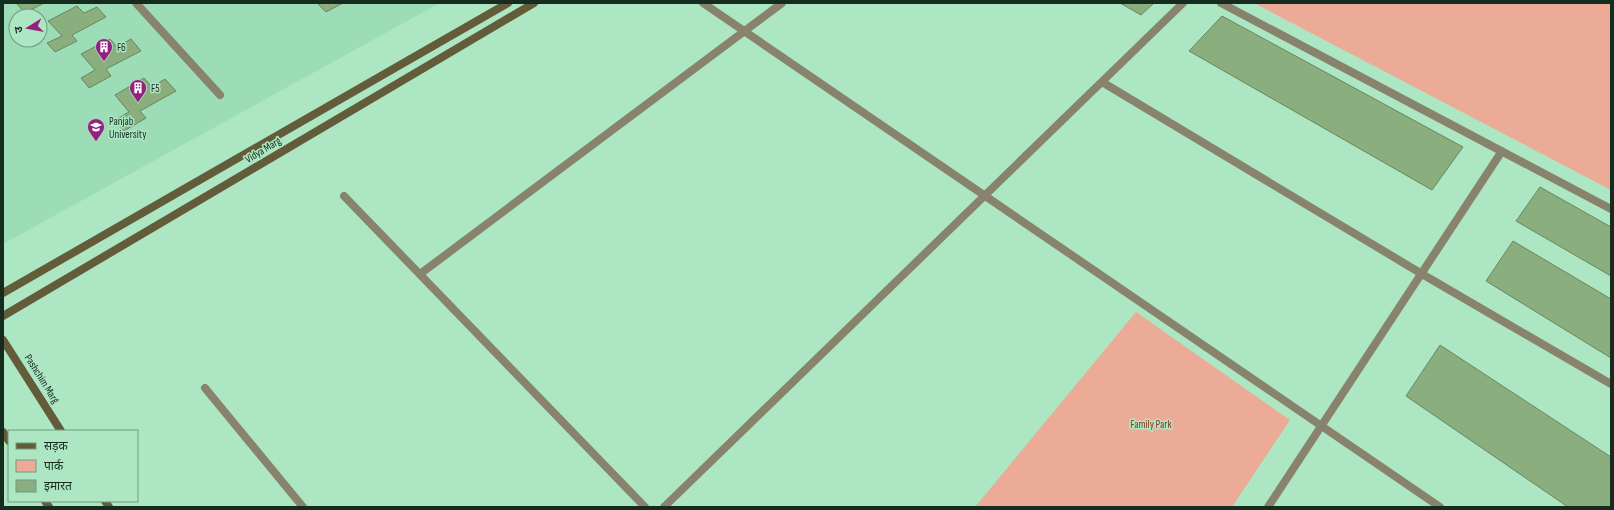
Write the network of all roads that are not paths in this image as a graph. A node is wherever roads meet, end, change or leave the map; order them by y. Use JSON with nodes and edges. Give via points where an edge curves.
{"nodes":[{"id":1,"x":136,"y":3,"type":"edge"},
{"id":2,"x":508,"y":3,"type":"edge"},
{"id":3,"x":534,"y":3,"type":"edge"},
{"id":4,"x":703,"y":3,"type":"edge"},
{"id":5,"x":782,"y":3,"type":"edge"},
{"id":6,"x":1183,"y":3,"type":"edge"},
{"id":7,"x":1221,"y":3,"type":"edge"},
{"id":8,"x":744,"y":31,"type":"junction"},
{"id":9,"x":1102,"y":82,"type":"junction"},
{"id":10,"x":220,"y":95,"type":"dead end"},
{"id":11,"x":1502,"y":152,"type":"junction"},
{"id":12,"x":344,"y":196,"type":"dead end"},
{"id":13,"x":985,"y":196,"type":"junction"},
{"id":14,"x":1611,"y":209,"type":"edge"},
{"id":15,"x":420,"y":274,"type":"junction"},
{"id":16,"x":1422,"y":274,"type":"junction"},
{"id":17,"x":3,"y":293,"type":"edge"},
{"id":18,"x":3,"y":316,"type":"edge"},
{"id":19,"x":3,"y":340,"type":"edge"},
{"id":20,"x":1611,"y":384,"type":"edge"},
{"id":21,"x":205,"y":388,"type":"dead end"},
{"id":22,"x":1322,"y":426,"type":"junction"},
{"id":23,"x":60,"y":430,"type":"edge"},
{"id":24,"x":303,"y":507,"type":"edge"},
{"id":25,"x":645,"y":507,"type":"edge"},
{"id":26,"x":664,"y":507,"type":"edge"},
{"id":27,"x":1268,"y":507,"type":"edge"},
{"id":28,"x":1440,"y":507,"type":"edge"}],
"edges":[{"from":1,"to":10,"type":"street"},
{"from":2,"to":17,"type":"main road","name":"Vidya Marg"},
{"from":3,"to":18,"type":"main road","name":"Vidya Marg"},
{"from":4,"to":8,"type":"street"},
{"from":5,"to":8,"type":"street"},
{"from":6,"to":9,"type":"street"},
{"from":7,"to":11,"type":"street"},
{"from":8,"to":13,"type":"street"},
{"from":8,"to":15,"type":"street"},
{"from":9,"to":13,"type":"street"},
{"from":9,"to":16,"type":"street"},
{"from":11,"to":14,"type":"street"},
{"from":11,"to":16,"type":"street"},
{"from":12,"to":15,"type":"street"},
{"from":13,"to":22,"type":"street"},
{"from":13,"to":26,"type":"street"},
{"from":15,"to":25,"type":"street"},
{"from":16,"to":20,"type":"street"},
{"from":16,"to":22,"type":"street"},
{"from":19,"to":23,"type":"main road","name":"Pashchim Marg"},
{"from":21,"to":24,"type":"street"},
{"from":22,"to":27,"type":"street"},
{"from":22,"to":28,"type":"street"}]}
